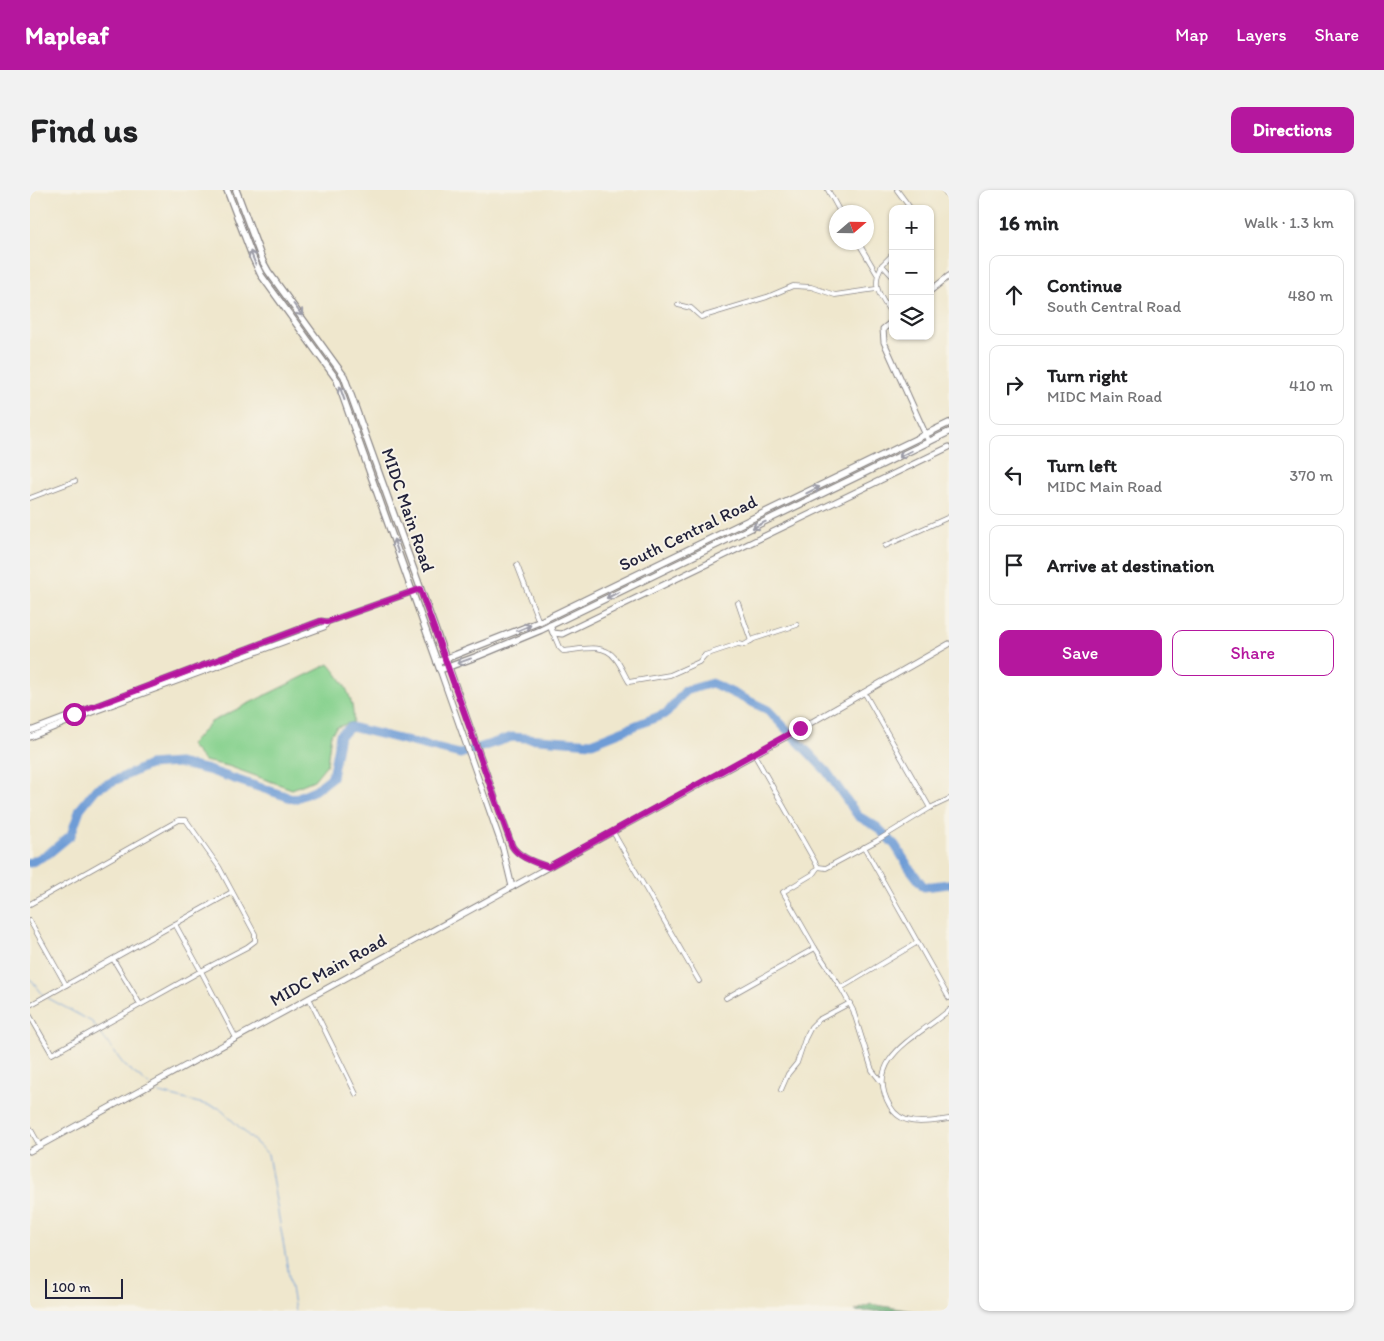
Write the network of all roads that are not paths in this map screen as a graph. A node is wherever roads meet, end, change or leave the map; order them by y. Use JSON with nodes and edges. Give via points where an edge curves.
{"nodes":[{"id":1,"x":227,"y":190,"type":"edge"},
{"id":2,"x":236,"y":190,"type":"edge"},
{"id":3,"x":828,"y":190,"type":"edge"},
{"id":4,"x":897,"y":190,"type":"edge"},
{"id":5,"x":944,"y":190,"type":"edge"},
{"id":6,"x":949,"y":197,"type":"edge"},
{"id":7,"x":240,"y":200,"type":"junction"},
{"id":8,"x":232,"y":203,"type":"junction"},
{"id":9,"x":836,"y":205,"type":"edge"},
{"id":10,"x":908,"y":205,"type":"edge"},
{"id":11,"x":863,"y":250,"type":"edge"},
{"id":12,"x":889,"y":258,"type":"edge"},
{"id":13,"x":882,"y":264,"type":"junction"},
{"id":14,"x":889,"y":272,"type":"edge"},
{"id":15,"x":877,"y":274,"type":"junction"},
{"id":16,"x":949,"y":276,"type":"edge"},
{"id":17,"x":934,"y":288,"type":"edge"},
{"id":18,"x":876,"y":289,"type":"junction"},
{"id":19,"x":678,"y":305,"type":"dead end"},
{"id":20,"x":889,"y":310,"type":"edge"},
{"id":21,"x":889,"y":324,"type":"edge"},
{"id":22,"x":949,"y":423,"type":"edge"},
{"id":23,"x":949,"y":432,"type":"edge"},
{"id":24,"x":926,"y":434,"type":"junction"},
{"id":25,"x":929,"y":442,"type":"junction"},
{"id":26,"x":949,"y":446,"type":"edge"},
{"id":27,"x":75,"y":481,"type":"dead end"},
{"id":28,"x":30,"y":498,"type":"edge"},
{"id":29,"x":949,"y":517,"type":"edge"},
{"id":30,"x":738,"y":526,"type":"junction"},
{"id":31,"x":742,"y":533,"type":"junction"},
{"id":32,"x":885,"y":546,"type":"dead end"},
{"id":33,"x":518,"y":565,"type":"dead end"},
{"id":34,"x":420,"y":589,"type":"junction"},
{"id":35,"x":412,"y":592,"type":"junction"},
{"id":36,"x":738,"y":603,"type":"dead end"},
{"id":37,"x":327,"y":622,"type":"junction"},
{"id":38,"x":539,"y":622,"type":"junction"},
{"id":39,"x":550,"y":625,"type":"junction"},
{"id":40,"x":797,"y":625,"type":"dead end"},
{"id":41,"x":553,"y":633,"type":"junction"},
{"id":42,"x":750,"y":641,"type":"junction"},
{"id":43,"x":949,"y":644,"type":"edge"},
{"id":44,"x":446,"y":659,"type":"junction"},
{"id":45,"x":438,"y":662,"type":"junction"},
{"id":46,"x":449,"y":667,"type":"junction"},
{"id":47,"x":440,"y":670,"type":"junction"},
{"id":48,"x":864,"y":692,"type":"junction"},
{"id":49,"x":30,"y":731,"type":"edge"},
{"id":50,"x":30,"y":737,"type":"edge"},
{"id":51,"x":754,"y":754,"type":"junction"},
{"id":52,"x":949,"y":800,"type":"edge"},
{"id":53,"x":930,"y":808,"type":"junction"},
{"id":54,"x":612,"y":832,"type":"junction"},
{"id":55,"x":864,"y":848,"type":"junction"},
{"id":56,"x":548,"y":867,"type":"junction"},
{"id":57,"x":818,"y":867,"type":"junction"},
{"id":58,"x":512,"y":887,"type":"junction"},
{"id":59,"x":232,"y":892,"type":"junction"},
{"id":60,"x":30,"y":904,"type":"edge"},
{"id":61,"x":30,"y":921,"type":"edge"},
{"id":62,"x":175,"y":924,"type":"junction"},
{"id":63,"x":918,"y":942,"type":"junction"},
{"id":64,"x":815,"y":948,"type":"junction"},
{"id":65,"x":113,"y":958,"type":"junction"},
{"id":66,"x":201,"y":971,"type":"junction"},
{"id":67,"x":699,"y":981,"type":"dead end"},
{"id":68,"x":66,"y":985,"type":"junction"},
{"id":69,"x":841,"y":988,"type":"junction"},
{"id":70,"x":309,"y":998,"type":"junction"},
{"id":71,"x":726,"y":998,"type":"dead end"},
{"id":72,"x":949,"y":998,"type":"edge"},
{"id":73,"x":32,"y":1004,"type":"edge"},
{"id":74,"x":140,"y":1004,"type":"junction"},
{"id":75,"x":850,"y":1004,"type":"junction"},
{"id":76,"x":949,"y":1010,"type":"edge"},
{"id":77,"x":30,"y":1016,"type":"edge"},
{"id":78,"x":236,"y":1038,"type":"junction"},
{"id":79,"x":882,"y":1083,"type":"junction"},
{"id":80,"x":781,"y":1090,"type":"dead end"},
{"id":81,"x":356,"y":1094,"type":"dead end"},
{"id":82,"x":949,"y":1119,"type":"edge"},
{"id":83,"x":30,"y":1128,"type":"edge"},
{"id":84,"x":40,"y":1146,"type":"junction"},
{"id":85,"x":30,"y":1151,"type":"edge"}],
"edges":[{"from":1,"to":8,"type":"main road","name":"MIDC Main Road"},
{"from":2,"to":7,"type":"main road","name":"MIDC Main Road"},
{"from":3,"to":9,"type":"street"},
{"from":4,"to":10,"type":"street"},
{"from":5,"to":6,"type":"street"},
{"from":7,"to":8,"type":"street"},
{"from":7,"to":34,"type":"main road","name":"MIDC Main Road","one_way":true,"via":[[268,271],[344,376]]},
{"from":35,"to":8,"type":"main road","name":"MIDC Main Road","one_way":true,"via":[[338,380],[261,275]]},
{"from":11,"to":15,"type":"street"},
{"from":12,"to":13,"type":"street"},
{"from":13,"to":14,"type":"street"},
{"from":13,"to":15,"type":"street"},
{"from":15,"to":18,"type":"street"},
{"from":16,"to":17,"type":"street"},
{"from":18,"to":19,"type":"street","via":[[835,295],[811,287],[793,286],[701,317],[691,308]]},
{"from":18,"to":20,"type":"street"},
{"from":21,"to":24,"type":"street","via":[[883,329],[884,342]]},
{"from":22,"to":24,"type":"main road","name":"South Central Road"},
{"from":23,"to":25,"type":"main road","name":"South Central Road"},
{"from":24,"to":25,"type":"street"},
{"from":30,"to":24,"type":"main road","name":"South Central Road","one_way":true},
{"from":25,"to":31,"type":"main road","name":"South Central Road","one_way":true},
{"from":26,"to":41,"type":"street","via":[[568,632]]},
{"from":27,"to":28,"type":"street"},
{"from":29,"to":32,"type":"street"},
{"from":30,"to":31,"type":"main road"},
{"from":30,"to":38,"type":"main road","name":"South Central Road"},
{"from":31,"to":39,"type":"main road","name":"South Central Road","one_way":true},
{"from":33,"to":38,"type":"street"},
{"from":34,"to":35,"type":"street"},
{"from":34,"to":44,"type":"main road","name":"MIDC Main Road"},
{"from":35,"to":37,"type":"street"},
{"from":35,"to":45,"type":"main road","name":"MIDC Main Road"},
{"from":36,"to":42,"type":"street"},
{"from":37,"to":49,"type":"street","via":[[321,621]]},
{"from":37,"to":50,"type":"street","via":[[324,627]]},
{"from":44,"to":38,"type":"main road","name":"South Central Road","one_way":true},
{"from":39,"to":41,"type":"street"},
{"from":39,"to":46,"type":"main road","name":"South Central Road","one_way":true},
{"from":40,"to":42,"type":"street"},
{"from":41,"to":42,"type":"street","via":[[563,651],[609,650],[629,682],[670,675],[699,662],[705,655]]},
{"from":43,"to":48,"type":"street","name":"MIDC Main Road"},
{"from":44,"to":45,"type":"main road","name":"South Central Road"},
{"from":44,"to":46,"type":"main road","name":"MIDC Main Road"},
{"from":45,"to":47,"type":"main road","name":"MIDC Main Road"},
{"from":46,"to":47,"type":"main road","name":"South Central Road"},
{"from":46,"to":56,"type":"street","name":"MIDC Main Road","via":[[516,852]]},
{"from":47,"to":58,"type":"street","name":"MIDC Main Road","via":[[503,849]]},
{"from":48,"to":51,"type":"street","name":"MIDC Main Road"},
{"from":48,"to":53,"type":"street"},
{"from":51,"to":54,"type":"street","name":"MIDC Main Road"},
{"from":51,"to":57,"type":"street"},
{"from":52,"to":53,"type":"street"},
{"from":53,"to":55,"type":"street"},
{"from":54,"to":56,"type":"street","name":"MIDC Main Road"},
{"from":54,"to":67,"type":"street"},
{"from":55,"to":57,"type":"street","via":[[826,868]]},
{"from":55,"to":63,"type":"street"},
{"from":56,"to":58,"type":"street","name":"MIDC Main Road"},
{"from":57,"to":64,"type":"street","via":[[813,874],[783,892]]},
{"from":58,"to":70,"type":"street","name":"MIDC Main Road"},
{"from":59,"to":60,"type":"street","via":[[193,828],[186,820],[179,820]]},
{"from":59,"to":62,"type":"street"},
{"from":59,"to":66,"type":"street","via":[[255,934],[255,941]]},
{"from":61,"to":68,"type":"street"},
{"from":62,"to":65,"type":"street"},
{"from":62,"to":66,"type":"street"},
{"from":63,"to":69,"type":"street"},
{"from":63,"to":72,"type":"street"},
{"from":64,"to":69,"type":"street"},
{"from":64,"to":71,"type":"street"},
{"from":65,"to":68,"type":"street"},
{"from":65,"to":74,"type":"street"},
{"from":66,"to":74,"type":"street"},
{"from":66,"to":78,"type":"street"},
{"from":68,"to":73,"type":"street"},
{"from":69,"to":75,"type":"street"},
{"from":70,"to":78,"type":"street","name":"MIDC Main Road"},
{"from":70,"to":81,"type":"street"},
{"from":74,"to":77,"type":"street","via":[[52,1054]]},
{"from":75,"to":79,"type":"street","via":[[872,1070]]},
{"from":75,"to":80,"type":"street","via":[[811,1027],[797,1063]]},
{"from":76,"to":79,"type":"street","via":[[901,1046],[887,1063]]},
{"from":78,"to":84,"type":"street","name":"MIDC Main Road"},
{"from":79,"to":82,"type":"street","via":[[882,1092],[900,1119],[909,1122]]},
{"from":83,"to":84,"type":"street"},
{"from":84,"to":85,"type":"street","name":"MIDC Main Road"}]}
